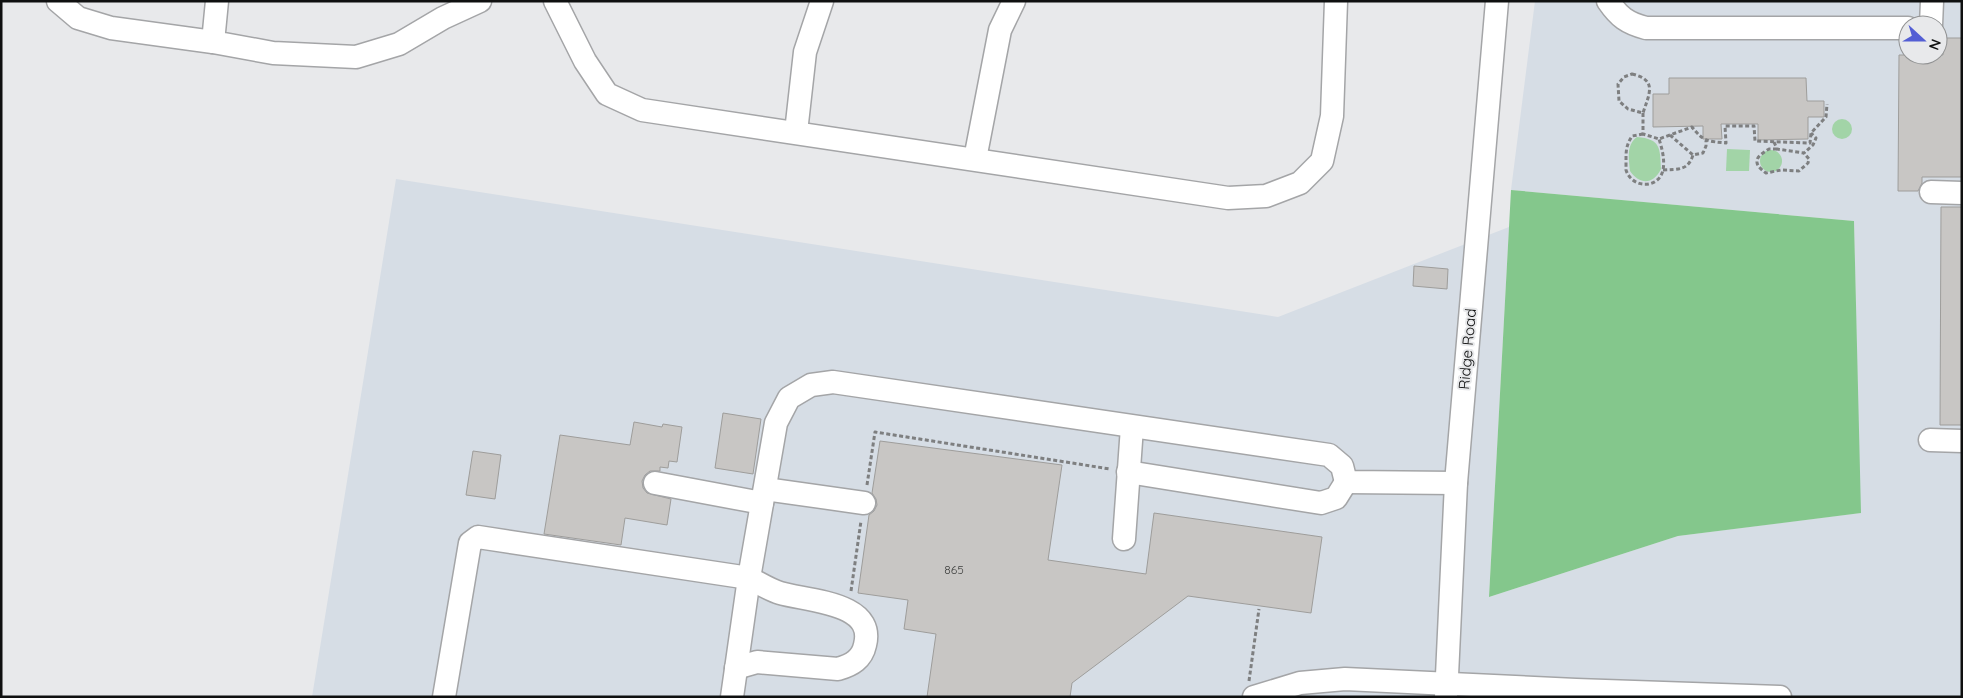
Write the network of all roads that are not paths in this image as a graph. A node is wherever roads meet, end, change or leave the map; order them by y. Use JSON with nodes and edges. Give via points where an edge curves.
{"nodes":[{"id":1,"x":58,"y":1,"type":"edge"},
{"id":2,"x":217,"y":1,"type":"edge"},
{"id":3,"x":480,"y":1,"type":"edge"},
{"id":4,"x":555,"y":1,"type":"edge"},
{"id":5,"x":822,"y":1,"type":"edge"},
{"id":6,"x":1014,"y":1,"type":"edge"},
{"id":7,"x":1336,"y":1,"type":"edge"},
{"id":8,"x":1496,"y":1,"type":"edge"},
{"id":9,"x":1608,"y":1,"type":"edge"},
{"id":10,"x":1932,"y":1,"type":"edge"},
{"id":11,"x":439,"y":10,"type":"edge"},
{"id":12,"x":1931,"y":15,"type":"edge"},
{"id":13,"x":1898,"y":28,"type":"edge"},
{"id":14,"x":213,"y":42,"type":"junction"},
{"id":15,"x":796,"y":132,"type":"junction"},
{"id":16,"x":975,"y":159,"type":"junction"},
{"id":17,"x":1931,"y":192,"type":"dead end"},
{"id":18,"x":1962,"y":193,"type":"edge"},
{"id":19,"x":1132,"y":427,"type":"junction"},
{"id":20,"x":1930,"y":440,"type":"dead end"},
{"id":21,"x":1962,"y":441,"type":"edge"},
{"id":22,"x":1128,"y":472,"type":"junction"},
{"id":23,"x":1346,"y":482,"type":"junction"},
{"id":24,"x":1456,"y":483,"type":"junction"},
{"id":25,"x":655,"y":484,"type":"dead end"},
{"id":26,"x":763,"y":496,"type":"junction"},
{"id":27,"x":864,"y":503,"type":"road end"},
{"id":28,"x":1124,"y":539,"type":"dead end"},
{"id":29,"x":749,"y":578,"type":"junction"},
{"id":30,"x":736,"y":668,"type":"junction"},
{"id":31,"x":1446,"y":691,"type":"edge"},
{"id":32,"x":1251,"y":692,"type":"edge"},
{"id":33,"x":1662,"y":695,"type":"edge"},
{"id":34,"x":444,"y":697,"type":"edge"},
{"id":35,"x":732,"y":697,"type":"edge"},
{"id":36,"x":1780,"y":697,"type":"edge"}],
"edges":[{"from":1,"to":14,"type":"street","via":[[78,18],[110,28]]},
{"from":2,"to":14,"type":"street"},
{"from":3,"to":11,"type":"street"},
{"from":4,"to":15,"type":"street","via":[[585,62],[607,94],[642,110]]},
{"from":5,"to":15,"type":"street","via":[[805,52]]},
{"from":6,"to":16,"type":"street","via":[[1000,30]]},
{"from":7,"to":16,"type":"street","via":[[1332,116],[1322,161],[1300,183],[1266,196],[1228,198]]},
{"from":8,"to":24,"type":"street","name":"Ridge Road"},
{"from":9,"to":13,"type":"street","via":[[1617,15],[1646,28]]},
{"from":10,"to":12,"type":"street"},
{"from":11,"to":14,"type":"street","via":[[399,44],[356,57],[273,53]]},
{"from":15,"to":16,"type":"street"},
{"from":17,"to":18,"type":"street"},
{"from":19,"to":22,"type":"street"},
{"from":19,"to":23,"type":"street","via":[[1329,456],[1342,466]]},
{"from":19,"to":26,"type":"street","via":[[833,382],[811,385],[789,398],[776,424]]},
{"from":20,"to":21,"type":"street"},
{"from":22,"to":23,"type":"street","via":[[1321,502],[1336,498]]},
{"from":22,"to":28,"type":"street"},
{"from":23,"to":24,"type":"street"},
{"from":24,"to":31,"type":"street","name":"Ridge Road"},
{"from":25,"to":26,"type":"street"},
{"from":26,"to":27,"type":"street"},
{"from":26,"to":29,"type":"street"},
{"from":29,"to":30,"type":"street"},
{"from":29,"to":30,"type":"street","via":[[779,593],[848,609],[860,620],[866,640],[858,659],[838,669],[757,662]]},
{"from":29,"to":34,"type":"street","via":[[478,537],[470,543]]},
{"from":30,"to":35,"type":"street"},
{"from":31,"to":32,"type":"street","via":[[1345,679],[1300,682]]},
{"from":31,"to":33,"type":"street"},
{"from":33,"to":36,"type":"street"}]}
